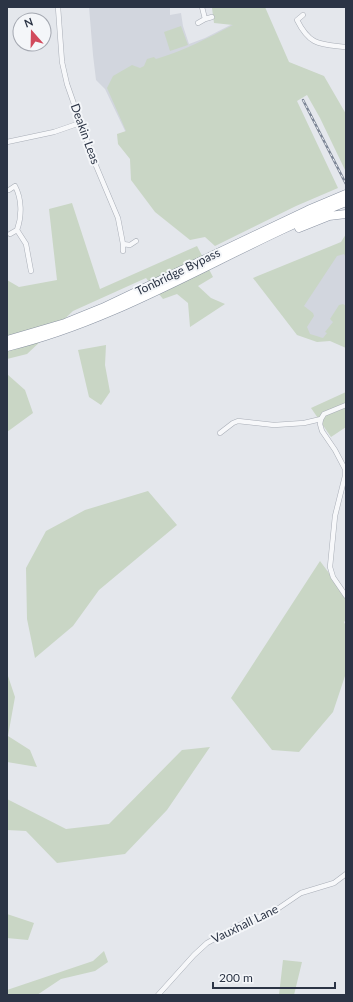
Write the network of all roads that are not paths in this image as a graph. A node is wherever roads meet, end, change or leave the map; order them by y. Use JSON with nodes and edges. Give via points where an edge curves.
{"nodes":[{"id":1,"x":58,"y":7,"type":"edge"},
{"id":2,"x":202,"y":7,"type":"edge"},
{"id":3,"x":303,"y":15,"type":"dead end"},
{"id":4,"x":212,"y":17,"type":"dead end"},
{"id":5,"x":205,"y":19,"type":"junction"},
{"id":6,"x":198,"y":23,"type":"dead end"},
{"id":7,"x":346,"y":47,"type":"edge"},
{"id":8,"x":80,"y":123,"type":"junction"},
{"id":9,"x":7,"y":142,"type":"edge"},
{"id":10,"x":19,"y":182,"type":"dead end"},
{"id":11,"x":15,"y":186,"type":"junction"},
{"id":12,"x":7,"y":190,"type":"edge"},
{"id":13,"x":343,"y":199,"type":"edge"},
{"id":14,"x":346,"y":214,"type":"edge"},
{"id":15,"x":17,"y":230,"type":"junction"},
{"id":16,"x":10,"y":234,"type":"dead end"},
{"id":17,"x":136,"y":241,"type":"dead end"},
{"id":18,"x":124,"y":244,"type":"junction"},
{"id":19,"x":124,"y":251,"type":"dead end"},
{"id":20,"x":221,"y":260,"type":"junction"},
{"id":21,"x":31,"y":271,"type":"dead end"},
{"id":22,"x":7,"y":340,"type":"edge"},
{"id":23,"x":7,"y":347,"type":"edge"},
{"id":24,"x":346,"y":405,"type":"edge"},
{"id":25,"x":321,"y":419,"type":"junction"},
{"id":26,"x":220,"y":433,"type":"dead end"},
{"id":27,"x":346,"y":596,"type":"edge"},
{"id":28,"x":346,"y":874,"type":"edge"},
{"id":29,"x":158,"y":995,"type":"edge"}],
"edges":[{"from":1,"to":8,"type":"street","name":"Deakin Leas","via":[[62,62]]},
{"from":2,"to":5,"type":"street"},
{"from":3,"to":7,"type":"street","via":[[297,20],[308,38],[319,44]]},
{"from":4,"to":5,"type":"street"},
{"from":5,"to":6,"type":"street"},
{"from":8,"to":9,"type":"street","via":[[54,132]]},
{"from":8,"to":18,"type":"street","name":"Deakin Leas","via":[[118,218]]},
{"from":10,"to":11,"type":"street"},
{"from":11,"to":12,"type":"street"},
{"from":11,"to":15,"type":"street","via":[[18,192],[20,220]]},
{"from":13,"to":20,"type":"highway","name":"Tonbridge Bypass"},
{"from":13,"to":22,"type":"highway","name":"Tonbridge Bypass","via":[[308,210],[102,308],[65,323]]},
{"from":14,"to":20,"type":"highway","via":[[315,221]]},
{"from":15,"to":16,"type":"street"},
{"from":15,"to":21,"type":"street","via":[[26,244]]},
{"from":17,"to":18,"type":"street"},
{"from":18,"to":19,"type":"street","name":"Deakin Leas"},
{"from":20,"to":23,"type":"highway","name":"Tonbridge Bypass","via":[[104,315],[54,334]]},
{"from":24,"to":25,"type":"street","via":[[327,412]]},
{"from":25,"to":26,"type":"street","via":[[274,425],[238,421]]},
{"from":25,"to":27,"type":"street","via":[[322,431],[345,469],[335,516],[330,567],[333,577]]},
{"from":28,"to":29,"type":"street","name":"Vauxhall Lane","via":[[334,883],[302,893],[273,912],[247,921],[207,943]]}]}
